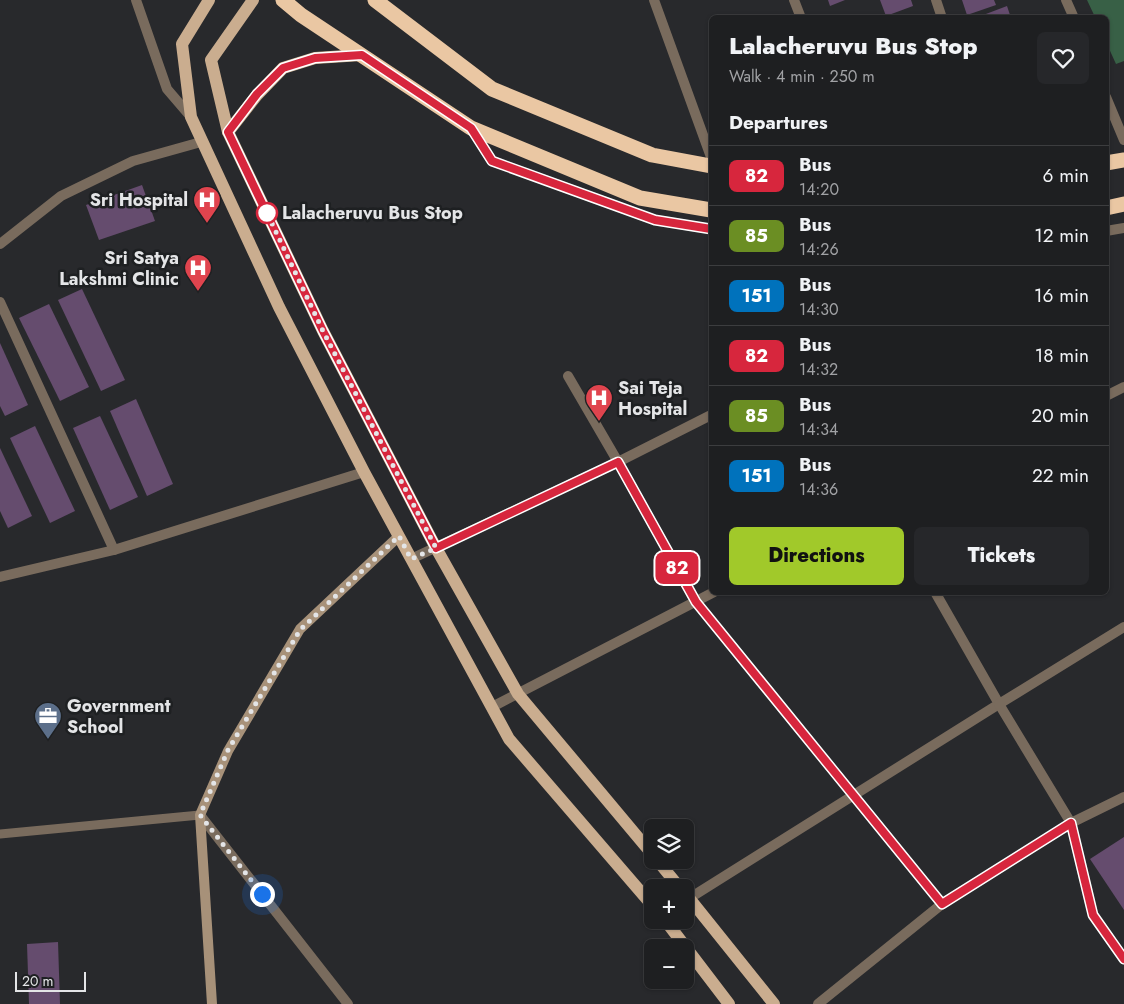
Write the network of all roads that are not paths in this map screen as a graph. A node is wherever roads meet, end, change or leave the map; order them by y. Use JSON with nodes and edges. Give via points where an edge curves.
{"nodes":[{"id":1,"x":136,"y":0,"type":"edge"},
{"id":2,"x":209,"y":0,"type":"edge"},
{"id":3,"x":253,"y":0,"type":"edge"},
{"id":4,"x":282,"y":0,"type":"edge"},
{"id":5,"x":375,"y":0,"type":"edge"},
{"id":6,"x":654,"y":0,"type":"edge"},
{"id":7,"x":794,"y":0,"type":"edge"},
{"id":8,"x":936,"y":0,"type":"edge"},
{"id":9,"x":1066,"y":0,"type":"edge"},
{"id":10,"x":800,"y":15,"type":"edge"},
{"id":11,"x":941,"y":15,"type":"edge"},
{"id":12,"x":1073,"y":15,"type":"edge"},
{"id":13,"x":362,"y":55,"type":"junction"},
{"id":14,"x":1109,"y":104,"type":"edge"},
{"id":15,"x":191,"y":117,"type":"junction"},
{"id":16,"x":471,"y":128,"type":"junction"},
{"id":17,"x":228,"y":132,"type":"junction"},
{"id":18,"x":1124,"y":140,"type":"edge"},
{"id":19,"x":201,"y":142,"type":"junction"},
{"id":20,"x":709,"y":151,"type":"edge"},
{"id":21,"x":1124,"y":160,"type":"edge"},
{"id":22,"x":1109,"y":162,"type":"edge"},
{"id":23,"x":709,"y":166,"type":"edge"},
{"id":24,"x":1124,"y":204,"type":"edge"},
{"id":25,"x":1109,"y":207,"type":"edge"},
{"id":26,"x":709,"y":210,"type":"edge"},
{"id":27,"x":1124,"y":228,"type":"edge"},
{"id":28,"x":709,"y":229,"type":"edge"},
{"id":29,"x":1109,"y":230,"type":"edge"},
{"id":30,"x":0,"y":244,"type":"edge"},
{"id":31,"x":0,"y":302,"type":"edge"},
{"id":32,"x":568,"y":376,"type":"dead end"},
{"id":33,"x":1124,"y":387,"type":"edge"},
{"id":34,"x":1109,"y":394,"type":"edge"},
{"id":35,"x":709,"y":416,"type":"edge"},
{"id":36,"x":618,"y":462,"type":"junction"},
{"id":37,"x":364,"y":472,"type":"junction"},
{"id":38,"x":399,"y":536,"type":"junction"},
{"id":39,"x":436,"y":548,"type":"junction"},
{"id":40,"x":114,"y":550,"type":"junction"},
{"id":41,"x":411,"y":559,"type":"junction"},
{"id":42,"x":0,"y":577,"type":"edge"},
{"id":43,"x":709,"y":595,"type":"edge"},
{"id":44,"x":937,"y":595,"type":"edge"},
{"id":45,"x":696,"y":602,"type":"junction"},
{"id":46,"x":1124,"y":627,"type":"edge"},
{"id":47,"x":518,"y":694,"type":"junction"},
{"id":48,"x":999,"y":704,"type":"junction"},
{"id":49,"x":492,"y":707,"type":"junction"},
{"id":50,"x":853,"y":795,"type":"junction"},
{"id":51,"x":1124,"y":796,"type":"edge"},
{"id":52,"x":200,"y":815,"type":"junction"},
{"id":53,"x":1071,"y":823,"type":"junction"},
{"id":54,"x":0,"y":834,"type":"edge"},
{"id":55,"x":644,"y":844,"type":"edge"},
{"id":56,"x":664,"y":869,"type":"edge"},
{"id":57,"x":673,"y":879,"type":"edge"},
{"id":58,"x":694,"y":892,"type":"edge"},
{"id":59,"x":644,"y":896,"type":"edge"},
{"id":60,"x":942,"y":904,"type":"junction"},
{"id":61,"x":694,"y":907,"type":"edge"},
{"id":62,"x":672,"y":929,"type":"edge"},
{"id":63,"x":1124,"y":959,"type":"edge"},
{"id":64,"x":212,"y":1004,"type":"edge"},
{"id":65,"x":348,"y":1004,"type":"edge"},
{"id":66,"x":729,"y":1004,"type":"edge"},
{"id":67,"x":774,"y":1004,"type":"edge"},
{"id":68,"x":818,"y":1004,"type":"edge"}],
"edges":[{"from":1,"to":15,"type":"street","via":[[167,89]]},
{"from":2,"to":15,"type":"main road","via":[[182,44]]},
{"from":3,"to":17,"type":"main road","via":[[211,60]]},
{"from":4,"to":13,"type":"highway"},
{"from":5,"to":23,"type":"highway","via":[[492,89],[652,155]]},
{"from":6,"to":20,"type":"street"},
{"from":7,"to":10,"type":"street"},
{"from":8,"to":11,"type":"street"},
{"from":9,"to":12,"type":"street"},
{"from":13,"to":16,"type":"highway"},
{"from":13,"to":17,"type":"main road","via":[[315,58],[283,68],[257,94]]},
{"from":14,"to":18,"type":"street"},
{"from":15,"to":19,"type":"main road"},
{"from":16,"to":26,"type":"highway","via":[[640,198]]},
{"from":16,"to":28,"type":"street","via":[[492,161],[655,220]]},
{"from":17,"to":39,"type":"main road","via":[[323,331]]},
{"from":19,"to":30,"type":"street","via":[[133,160],[61,196]]},
{"from":19,"to":37,"type":"main road","via":[[279,307]]},
{"from":21,"to":22,"type":"highway"},
{"from":24,"to":25,"type":"highway"},
{"from":27,"to":29,"type":"street"},
{"from":31,"to":40,"type":"street"},
{"from":32,"to":36,"type":"street"},
{"from":33,"to":34,"type":"street"},
{"from":35,"to":36,"type":"street"},
{"from":36,"to":39,"type":"street"},
{"from":36,"to":45,"type":"street"},
{"from":37,"to":38,"type":"main road"},
{"from":37,"to":40,"type":"street"},
{"from":38,"to":41,"type":"main road"},
{"from":38,"to":52,"type":"street","via":[[300,630],[228,750]]},
{"from":39,"to":41,"type":"street"},
{"from":39,"to":47,"type":"main road"},
{"from":40,"to":42,"type":"street"},
{"from":41,"to":49,"type":"main road"},
{"from":43,"to":45,"type":"street"},
{"from":44,"to":48,"type":"street"},
{"from":45,"to":47,"type":"street"},
{"from":45,"to":50,"type":"street"},
{"from":46,"to":48,"type":"street"},
{"from":47,"to":49,"type":"street"},
{"from":47,"to":55,"type":"main road"},
{"from":48,"to":50,"type":"street"},
{"from":48,"to":53,"type":"street"},
{"from":49,"to":59,"type":"main road","via":[[509,738]]},
{"from":50,"to":58,"type":"street"},
{"from":50,"to":60,"type":"street"},
{"from":51,"to":53,"type":"street"},
{"from":52,"to":54,"type":"lane"},
{"from":52,"to":64,"type":"street"},
{"from":52,"to":65,"type":"street"},
{"from":53,"to":60,"type":"street"},
{"from":53,"to":63,"type":"street","via":[[1093,915]]},
{"from":56,"to":57,"type":"main road"},
{"from":60,"to":68,"type":"street"},
{"from":61,"to":67,"type":"main road"},
{"from":62,"to":66,"type":"main road"}]}
